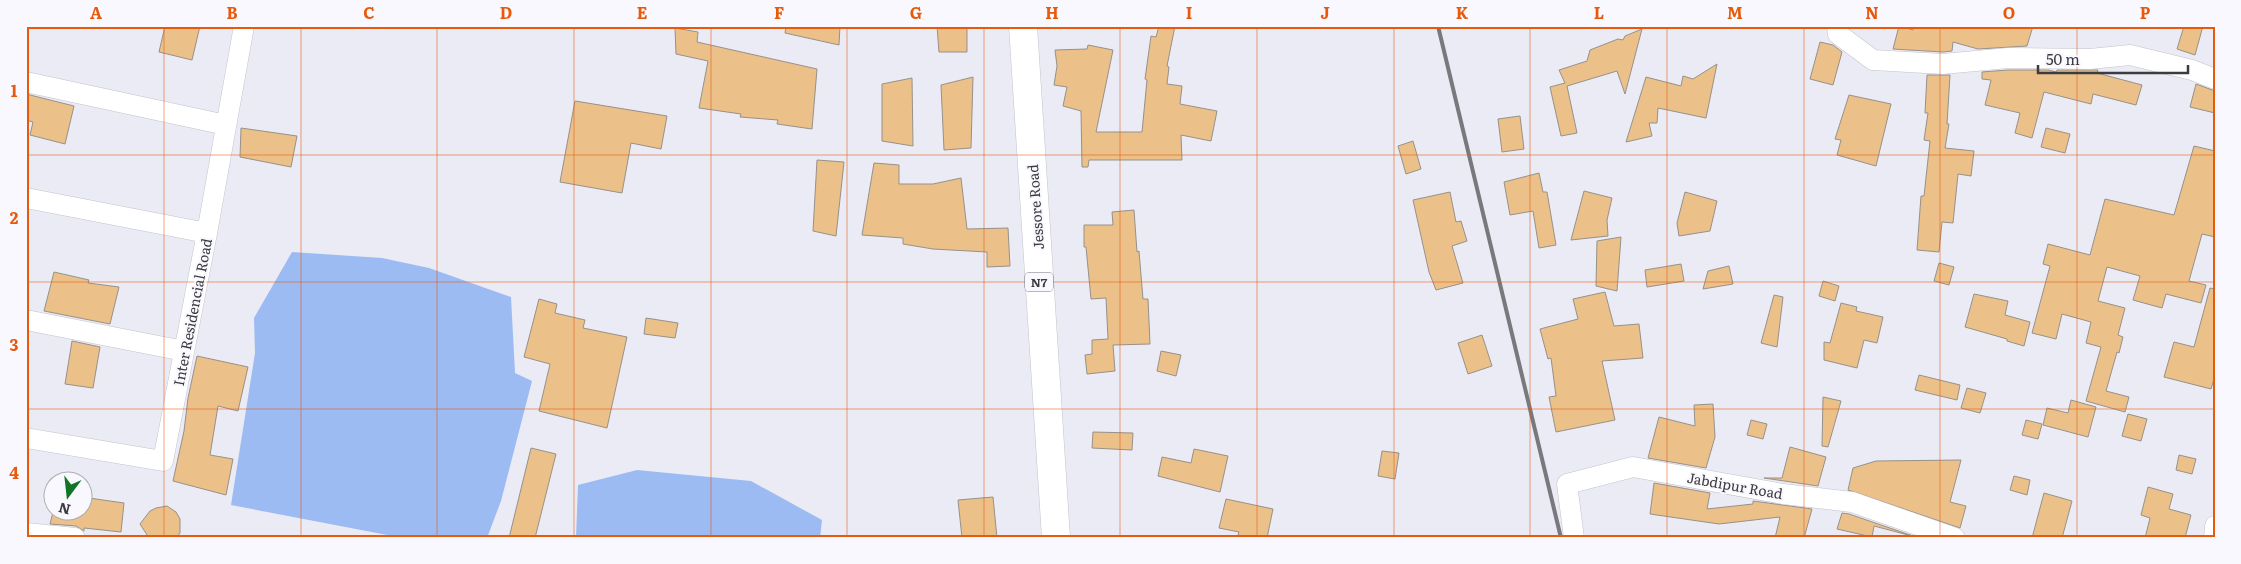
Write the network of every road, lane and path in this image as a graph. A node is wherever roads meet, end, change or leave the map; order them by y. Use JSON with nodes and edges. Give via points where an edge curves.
{"nodes":[{"id":1,"x":244,"y":26,"type":"edge"},
{"id":2,"x":1023,"y":26,"type":"edge"},
{"id":3,"x":1838,"y":30,"type":"edge"},
{"id":4,"x":2215,"y":79,"type":"edge"},
{"id":5,"x":26,"y":82,"type":"edge"},
{"id":6,"x":226,"y":125,"type":"junction"},
{"id":7,"x":26,"y":198,"type":"edge"},
{"id":8,"x":207,"y":233,"type":"junction"},
{"id":9,"x":26,"y":320,"type":"edge"},
{"id":10,"x":184,"y":350,"type":"junction"},
{"id":11,"x":26,"y":438,"type":"edge"},
{"id":12,"x":2215,"y":526,"type":"edge"},
{"id":13,"x":26,"y":533,"type":"edge"},
{"id":14,"x":75,"y":538,"type":"edge"},
{"id":15,"x":1056,"y":538,"type":"edge"},
{"id":16,"x":1574,"y":538,"type":"edge"},
{"id":17,"x":1955,"y":538,"type":"edge"},
{"id":18,"x":2214,"y":538,"type":"edge"}],
"edges":[{"from":1,"to":6,"type":"street","name":"Inter Residencial Road"},
{"from":2,"to":15,"type":"highway","name":"Jessore Road","number":"N7"},
{"from":3,"to":4,"type":"street","via":[[1873,60],[1943,64],[2008,58],[2090,59],[2130,55]]},
{"from":5,"to":6,"type":"street"},
{"from":6,"to":8,"type":"street","name":"Inter Residencial Road"},
{"from":7,"to":8,"type":"street"},
{"from":8,"to":10,"type":"street","name":"Inter Residencial Road"},
{"from":9,"to":10,"type":"street"},
{"from":10,"to":11,"type":"street","name":"Inter Residencial Road","via":[[162,461]]},
{"from":12,"to":18,"type":"street"},
{"from":13,"to":14,"type":"street"},
{"from":16,"to":17,"type":"street","name":"Jabdipur Road","via":[[1566,484],[1633,467],[1783,494],[1852,502]]}]}
